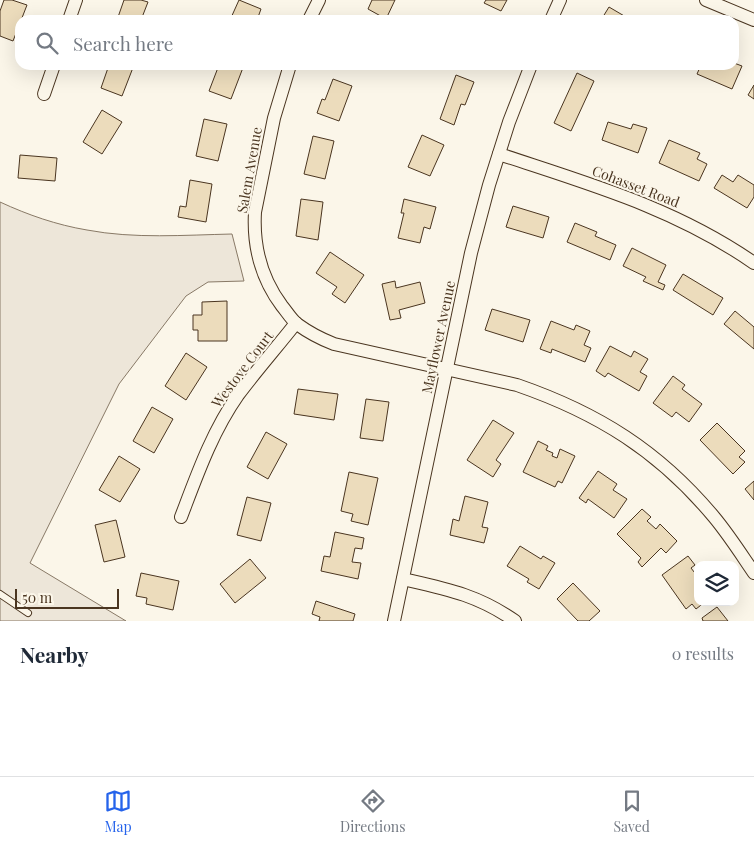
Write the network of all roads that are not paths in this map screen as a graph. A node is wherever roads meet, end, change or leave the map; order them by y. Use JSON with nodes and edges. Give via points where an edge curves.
{"nodes":[{"id":1,"x":76,"y":0,"type":"edge"},
{"id":2,"x":319,"y":0,"type":"edge"},
{"id":3,"x":560,"y":0,"type":"edge"},
{"id":4,"x":706,"y":0,"type":"edge"},
{"id":5,"x":71,"y":15,"type":"edge"},
{"id":6,"x":312,"y":15,"type":"edge"},
{"id":7,"x":553,"y":15,"type":"edge"},
{"id":8,"x":754,"y":20,"type":"edge"},
{"id":9,"x":52,"y":70,"type":"edge"},
{"id":10,"x":288,"y":70,"type":"edge"},
{"id":11,"x":529,"y":70,"type":"edge"},
{"id":12,"x":44,"y":94,"type":"dead end"},
{"id":13,"x":499,"y":154,"type":"junction"},
{"id":14,"x":754,"y":263,"type":"edge"},
{"id":15,"x":296,"y":323,"type":"junction"},
{"id":16,"x":447,"y":369,"type":"junction"},
{"id":17,"x":181,"y":518,"type":"dead end"},
{"id":18,"x":754,"y":573,"type":"edge"},
{"id":19,"x":404,"y":578,"type":"junction"},
{"id":20,"x":0,"y":594,"type":"edge"},
{"id":21,"x":28,"y":613,"type":"dead end"},
{"id":22,"x":394,"y":621,"type":"edge"},
{"id":23,"x":515,"y":621,"type":"edge"}],
"edges":[{"from":1,"to":5,"type":"street"},
{"from":2,"to":6,"type":"street"},
{"from":3,"to":7,"type":"street"},
{"from":4,"to":8,"type":"street"},
{"from":9,"to":12,"type":"street"},
{"from":10,"to":15,"type":"street","name":"Salem Avenue","via":[[274,118],[254,223],[264,275],[273,294]]},
{"from":11,"to":13,"type":"street","name":"Mayflower Avenue"},
{"from":13,"to":14,"type":"street","name":"Cohasset Road","via":[[658,209]]},
{"from":13,"to":16,"type":"street","name":"Mayflower Avenue","via":[[471,253]]},
{"from":15,"to":16,"type":"street","name":"Salem Avenue","via":[[334,344]]},
{"from":15,"to":17,"type":"street","name":"Westove Court","via":[[238,396],[219,426]]},
{"from":16,"to":18,"type":"street","name":"Salem Avenue","via":[[545,395],[587,414],[635,443],[689,489],[715,518]]},
{"from":16,"to":19,"type":"street","name":"Mayflower Avenue"},
{"from":19,"to":22,"type":"street","name":"Mayflower Avenue"},
{"from":19,"to":23,"type":"street","via":[[471,596]]},
{"from":20,"to":21,"type":"lane"}]}
